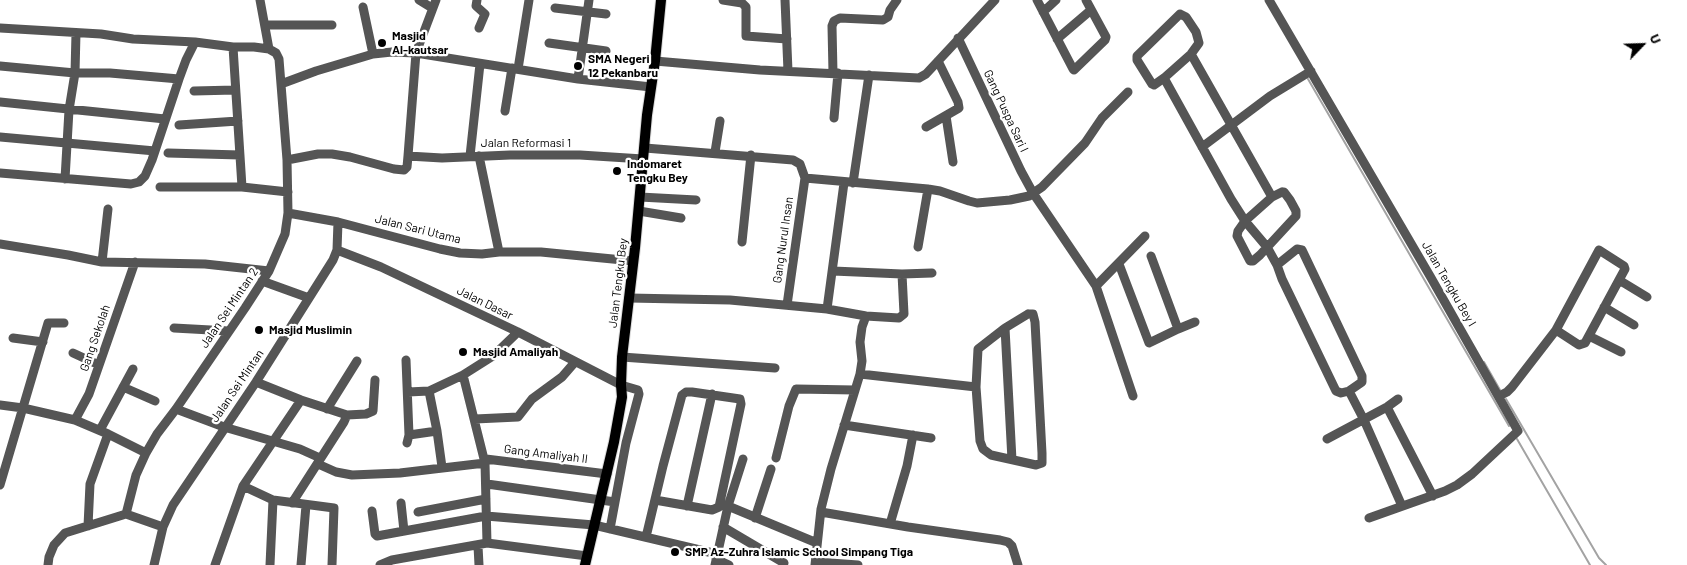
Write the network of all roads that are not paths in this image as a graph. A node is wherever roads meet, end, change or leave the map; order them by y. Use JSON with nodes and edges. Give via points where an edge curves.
{"nodes":[{"id":1,"x":260,"y":0,"type":"edge"},
{"id":2,"x":419,"y":0,"type":"edge"},
{"id":3,"x":477,"y":0,"type":"edge"},
{"id":4,"x":529,"y":0,"type":"edge"},
{"id":5,"x":589,"y":0,"type":"edge"},
{"id":6,"x":660,"y":0,"type":"edge"},
{"id":7,"x":723,"y":0,"type":"edge"},
{"id":8,"x":785,"y":0,"type":"edge"},
{"id":9,"x":897,"y":0,"type":"edge"},
{"id":10,"x":995,"y":0,"type":"edge"},
{"id":11,"x":1037,"y":0,"type":"edge"},
{"id":12,"x":1056,"y":0,"type":"edge"},
{"id":13,"x":1086,"y":0,"type":"edge"},
{"id":14,"x":1269,"y":0,"type":"edge"},
{"id":15,"x":434,"y":4,"type":"edge"},
{"id":16,"x":363,"y":7,"type":"dead end"},
{"id":17,"x":555,"y":8,"type":"dead end"},
{"id":18,"x":1092,"y":10,"type":"junction"},
{"id":19,"x":587,"y":12,"type":"junction"},
{"id":20,"x":1043,"y":12,"type":"junction"},
{"id":21,"x":606,"y":14,"type":"dead end"},
{"id":22,"x":265,"y":25,"type":"junction"},
{"id":23,"x":332,"y":25,"type":"dead end"},
{"id":24,"x":0,"y":28,"type":"edge"},
{"id":25,"x":479,"y":28,"type":"dead end"},
{"id":26,"x":76,"y":33,"type":"junction"},
{"id":27,"x":958,"y":38,"type":"junction"},
{"id":28,"x":787,"y":39,"type":"junction"},
{"id":29,"x":1057,"y":39,"type":"junction"},
{"id":30,"x":195,"y":42,"type":"junction"},
{"id":31,"x":549,"y":43,"type":"dead end"},
{"id":32,"x":582,"y":46,"type":"junction"},
{"id":33,"x":233,"y":48,"type":"junction"},
{"id":34,"x":269,"y":49,"type":"junction"},
{"id":35,"x":606,"y":51,"type":"dead end"},
{"id":36,"x":416,"y":53,"type":"junction"},
{"id":37,"x":373,"y":54,"type":"junction"},
{"id":38,"x":1191,"y":54,"type":"junction"},
{"id":39,"x":655,"y":61,"type":"junction"},
{"id":40,"x":938,"y":61,"type":"junction"},
{"id":41,"x":480,"y":64,"type":"junction"},
{"id":42,"x":0,"y":66,"type":"edge"},
{"id":43,"x":515,"y":69,"type":"junction"},
{"id":44,"x":788,"y":71,"type":"junction"},
{"id":45,"x":1311,"y":71,"type":"junction"},
{"id":46,"x":836,"y":73,"type":"junction"},
{"id":47,"x":75,"y":74,"type":"junction"},
{"id":48,"x":869,"y":75,"type":"junction"},
{"id":49,"x":1164,"y":78,"type":"junction"},
{"id":50,"x":179,"y":79,"type":"junction"},
{"id":51,"x":578,"y":79,"type":"junction"},
{"id":52,"x":281,"y":84,"type":"junction"},
{"id":53,"x":651,"y":87,"type":"junction"},
{"id":54,"x":235,"y":90,"type":"junction"},
{"id":55,"x":194,"y":91,"type":"dead end"},
{"id":56,"x":1128,"y":92,"type":"dead end"},
{"id":57,"x":0,"y":102,"type":"edge"},
{"id":58,"x":69,"y":110,"type":"junction"},
{"id":59,"x":505,"y":111,"type":"dead end"},
{"id":60,"x":946,"y":116,"type":"junction"},
{"id":61,"x":834,"y":118,"type":"dead end"},
{"id":62,"x":165,"y":119,"type":"junction"},
{"id":63,"x":238,"y":121,"type":"junction"},
{"id":64,"x":720,"y":122,"type":"dead end"},
{"id":65,"x":1232,"y":124,"type":"junction"},
{"id":66,"x":179,"y":126,"type":"dead end"},
{"id":67,"x":926,"y":127,"type":"dead end"},
{"id":68,"x":0,"y":137,"type":"edge"},
{"id":69,"x":67,"y":142,"type":"junction"},
{"id":70,"x":1202,"y":147,"type":"junction"},
{"id":71,"x":645,"y":148,"type":"junction"},
{"id":72,"x":155,"y":151,"type":"junction"},
{"id":73,"x":715,"y":152,"type":"junction"},
{"id":74,"x":168,"y":154,"type":"dead end"},
{"id":75,"x":240,"y":155,"type":"junction"},
{"id":76,"x":751,"y":155,"type":"junction"},
{"id":77,"x":408,"y":156,"type":"junction"},
{"id":78,"x":474,"y":156,"type":"junction"},
{"id":79,"x":643,"y":159,"type":"junction"},
{"id":80,"x":287,"y":160,"type":"junction"},
{"id":81,"x":953,"y":162,"type":"dead end"},
{"id":82,"x":0,"y":173,"type":"edge"},
{"id":83,"x":805,"y":178,"type":"junction"},
{"id":84,"x":65,"y":179,"type":"junction"},
{"id":85,"x":848,"y":183,"type":"junction"},
{"id":86,"x":160,"y":187,"type":"dead end"},
{"id":87,"x":242,"y":187,"type":"junction"},
{"id":88,"x":928,"y":189,"type":"junction"},
{"id":89,"x":288,"y":192,"type":"junction"},
{"id":90,"x":1033,"y":193,"type":"junction"},
{"id":91,"x":640,"y":196,"type":"junction"},
{"id":92,"x":1272,"y":197,"type":"junction"},
{"id":93,"x":696,"y":200,"type":"dead end"},
{"id":94,"x":108,"y":209,"type":"dead end"},
{"id":95,"x":639,"y":211,"type":"junction"},
{"id":96,"x":288,"y":212,"type":"junction"},
{"id":97,"x":681,"y":218,"type":"dead end"},
{"id":98,"x":1245,"y":221,"type":"junction"},
{"id":99,"x":338,"y":222,"type":"junction"},
{"id":100,"x":1145,"y":236,"type":"dead end"},
{"id":101,"x":742,"y":242,"type":"dead end"},
{"id":102,"x":0,"y":244,"type":"edge"},
{"id":103,"x":1267,"y":247,"type":"junction"},
{"id":104,"x":918,"y":248,"type":"dead end"},
{"id":105,"x":337,"y":250,"type":"junction"},
{"id":106,"x":499,"y":252,"type":"junction"},
{"id":107,"x":1151,"y":256,"type":"dead end"},
{"id":108,"x":633,"y":261,"type":"junction"},
{"id":109,"x":102,"y":262,"type":"junction"},
{"id":110,"x":135,"y":262,"type":"junction"},
{"id":111,"x":1118,"y":264,"type":"junction"},
{"id":112,"x":1277,"y":264,"type":"junction"},
{"id":113,"x":269,"y":270,"type":"junction"},
{"id":114,"x":833,"y":271,"type":"junction"},
{"id":115,"x":932,"y":273,"type":"dead end"},
{"id":116,"x":902,"y":274,"type":"junction"},
{"id":117,"x":1619,"y":280,"type":"junction"},
{"id":118,"x":262,"y":281,"type":"junction"},
{"id":119,"x":1096,"y":286,"type":"junction"},
{"id":120,"x":1647,"y":297,"type":"dead end"},
{"id":121,"x":309,"y":298,"type":"junction"},
{"id":122,"x":629,"y":298,"type":"junction"},
{"id":123,"x":786,"y":305,"type":"junction"},
{"id":124,"x":1604,"y":307,"type":"junction"},
{"id":125,"x":827,"y":309,"type":"junction"},
{"id":126,"x":866,"y":316,"type":"junction"},
{"id":127,"x":1195,"y":322,"type":"dead end"},
{"id":128,"x":64,"y":323,"type":"dead end"},
{"id":129,"x":1634,"y":324,"type":"dead end"},
{"id":130,"x":174,"y":328,"type":"dead end"},
{"id":131,"x":1005,"y":328,"type":"junction"},
{"id":132,"x":1178,"y":329,"type":"junction"},
{"id":133,"x":1556,"y":330,"type":"junction"},
{"id":134,"x":229,"y":331,"type":"junction"},
{"id":135,"x":518,"y":332,"type":"junction"},
{"id":136,"x":1589,"y":336,"type":"junction"},
{"id":137,"x":13,"y":338,"type":"dead end"},
{"id":138,"x":43,"y":342,"type":"junction"},
{"id":139,"x":1621,"y":352,"type":"dead end"},
{"id":140,"x":73,"y":354,"type":"dead end"},
{"id":141,"x":622,"y":357,"type":"junction"},
{"id":142,"x":406,"y":360,"type":"dead end"},
{"id":143,"x":357,"y":361,"type":"dead end"},
{"id":144,"x":575,"y":362,"type":"junction"},
{"id":145,"x":99,"y":365,"type":"junction"},
{"id":146,"x":775,"y":368,"type":"dead end"},
{"id":147,"x":134,"y":369,"type":"dead end"},
{"id":148,"x":463,"y":374,"type":"junction"},
{"id":149,"x":860,"y":374,"type":"junction"},
{"id":150,"x":375,"y":380,"type":"dead end"},
{"id":151,"x":256,"y":382,"type":"junction"},
{"id":152,"x":621,"y":385,"type":"junction"},
{"id":153,"x":123,"y":387,"type":"junction"},
{"id":154,"x":976,"y":387,"type":"junction"},
{"id":155,"x":429,"y":390,"type":"junction"},
{"id":156,"x":855,"y":390,"type":"junction"},
{"id":157,"x":1349,"y":391,"type":"junction"},
{"id":158,"x":408,"y":392,"type":"junction"},
{"id":159,"x":712,"y":394,"type":"junction"},
{"id":160,"x":1133,"y":396,"type":"dead end"},
{"id":161,"x":1499,"y":396,"type":"junction"},
{"id":162,"x":1398,"y":399,"type":"dead end"},
{"id":163,"x":301,"y":400,"type":"junction"},
{"id":164,"x":155,"y":401,"type":"dead end"},
{"id":165,"x":0,"y":405,"type":"edge"},
{"id":166,"x":1386,"y":407,"type":"junction"},
{"id":167,"x":23,"y":408,"type":"junction"},
{"id":168,"x":176,"y":409,"type":"junction"},
{"id":169,"x":327,"y":409,"type":"junction"},
{"id":170,"x":347,"y":415,"type":"junction"},
{"id":171,"x":475,"y":419,"type":"junction"},
{"id":172,"x":75,"y":420,"type":"junction"},
{"id":173,"x":1364,"y":420,"type":"junction"},
{"id":174,"x":844,"y":425,"type":"junction"},
{"id":175,"x":224,"y":427,"type":"junction"},
{"id":176,"x":437,"y":431,"type":"junction"},
{"id":177,"x":104,"y":432,"type":"junction"},
{"id":178,"x":913,"y":435,"type":"junction"},
{"id":179,"x":931,"y":438,"type":"dead end"},
{"id":180,"x":1327,"y":439,"type":"dead end"},
{"id":181,"x":275,"y":441,"type":"junction"},
{"id":182,"x":146,"y":453,"type":"junction"},
{"id":183,"x":776,"y":458,"type":"dead end"},
{"id":184,"x":743,"y":459,"type":"dead end"},
{"id":185,"x":1012,"y":460,"type":"junction"},
{"id":186,"x":319,"y":461,"type":"junction"},
{"id":187,"x":485,"y":462,"type":"junction"},
{"id":188,"x":442,"y":466,"type":"junction"},
{"id":189,"x":771,"y":469,"type":"dead end"},
{"id":190,"x":607,"y":474,"type":"junction"},
{"id":191,"x":487,"y":484,"type":"junction"},
{"id":192,"x":0,"y":485,"type":"edge"},
{"id":193,"x":243,"y":486,"type":"junction"},
{"id":194,"x":1433,"y":496,"type":"junction"},
{"id":195,"x":486,"y":499,"type":"junction"},
{"id":196,"x":600,"y":499,"type":"junction"},
{"id":197,"x":273,"y":500,"type":"junction"},
{"id":198,"x":655,"y":500,"type":"junction"},
{"id":199,"x":616,"y":502,"type":"junction"},
{"id":200,"x":292,"y":503,"type":"junction"},
{"id":201,"x":401,"y":504,"type":"dead end"},
{"id":202,"x":306,"y":505,"type":"junction"},
{"id":203,"x":687,"y":506,"type":"junction"},
{"id":204,"x":728,"y":506,"type":"junction"},
{"id":205,"x":1402,"y":506,"type":"junction"},
{"id":206,"x":372,"y":511,"type":"dead end"},
{"id":207,"x":418,"y":512,"type":"dead end"},
{"id":208,"x":820,"y":512,"type":"junction"},
{"id":209,"x":126,"y":514,"type":"junction"},
{"id":210,"x":486,"y":516,"type":"junction"},
{"id":211,"x":754,"y":518,"type":"junction"},
{"id":212,"x":1369,"y":518,"type":"dead end"},
{"id":213,"x":890,"y":524,"type":"junction"},
{"id":214,"x":594,"y":525,"type":"junction"},
{"id":215,"x":88,"y":526,"type":"junction"},
{"id":216,"x":163,"y":527,"type":"junction"},
{"id":217,"x":723,"y":527,"type":"junction"},
{"id":218,"x":610,"y":529,"type":"junction"},
{"id":219,"x":404,"y":531,"type":"junction"},
{"id":220,"x":646,"y":537,"type":"junction"},
{"id":221,"x":817,"y":543,"type":"junction"},
{"id":222,"x":482,"y":545,"type":"junction"},
{"id":223,"x":716,"y":560,"type":"edge"},
{"id":224,"x":586,"y":561,"type":"edge"},
{"id":225,"x":784,"y":563,"type":"dead end"},
{"id":226,"x":816,"y":563,"type":"edge"},
{"id":227,"x":48,"y":565,"type":"edge"},
{"id":228,"x":154,"y":565,"type":"edge"},
{"id":229,"x":215,"y":565,"type":"edge"},
{"id":230,"x":270,"y":565,"type":"edge"},
{"id":231,"x":301,"y":565,"type":"edge"},
{"id":232,"x":332,"y":565,"type":"edge"},
{"id":233,"x":380,"y":565,"type":"edge"},
{"id":234,"x":479,"y":565,"type":"edge"},
{"id":235,"x":729,"y":565,"type":"edge"},
{"id":236,"x":858,"y":565,"type":"edge"},
{"id":237,"x":1018,"y":565,"type":"edge"}],
"edges":[{"from":1,"to":22,"type":"street","name":"Jalan Sei Mintan 2"},
{"from":2,"to":15,"type":"street"},
{"from":3,"to":25,"type":"street","via":[[476,6],[485,14]]},
{"from":4,"to":43,"type":"street"},
{"from":5,"to":19,"type":"street"},
{"from":6,"to":39,"type":"main road","name":"Jalan Tengku Bey"},
{"from":7,"to":28,"type":"street","via":[[742,3],[746,7],[746,36]]},
{"from":8,"to":28,"type":"street"},
{"from":9,"to":46,"type":"street","via":[[886,19],[840,18],[834,21]]},
{"from":10,"to":27,"type":"street"},
{"from":11,"to":20,"type":"street"},
{"from":12,"to":20,"type":"street"},
{"from":13,"to":18,"type":"street"},
{"from":14,"to":45,"type":"street","name":"Jalan Tengku Bey I"},
{"from":15,"to":36,"type":"street"},
{"from":16,"to":37,"type":"street"},
{"from":17,"to":19,"type":"street"},
{"from":18,"to":29,"type":"street"},
{"from":18,"to":29,"type":"street","via":[[1106,37],[1077,69],[1072,69]]},
{"from":19,"to":21,"type":"street"},
{"from":19,"to":32,"type":"street"},
{"from":20,"to":29,"type":"street"},
{"from":22,"to":23,"type":"street"},
{"from":22,"to":34,"type":"street","name":"Jalan Sei Mintan 2"},
{"from":24,"to":26,"type":"street"},
{"from":26,"to":30,"type":"street"},
{"from":26,"to":47,"type":"street"},
{"from":27,"to":40,"type":"street"},
{"from":27,"to":90,"type":"street","name":"Gang Puspa Sari I"},
{"from":28,"to":44,"type":"street"},
{"from":30,"to":33,"type":"street"},
{"from":30,"to":50,"type":"street"},
{"from":31,"to":32,"type":"street"},
{"from":32,"to":35,"type":"street"},
{"from":32,"to":51,"type":"street"},
{"from":33,"to":34,"type":"street"},
{"from":33,"to":54,"type":"street"},
{"from":34,"to":52,"type":"street","name":"Jalan Sei Mintan 2","via":[[279,59]]},
{"from":36,"to":37,"type":"street"},
{"from":36,"to":41,"type":"street"},
{"from":36,"to":77,"type":"street"},
{"from":37,"to":52,"type":"street"},
{"from":38,"to":49,"type":"street"},
{"from":38,"to":49,"type":"street","via":[[1199,39],[1186,17],[1180,14],[1136,58],[1152,84]]},
{"from":38,"to":65,"type":"street"},
{"from":39,"to":44,"type":"street"},
{"from":39,"to":53,"type":"main road","name":"Jalan Tengku Bey"},
{"from":40,"to":48,"type":"street","via":[[919,78]]},
{"from":40,"to":60,"type":"street","via":[[959,105],[957,110]]},
{"from":41,"to":43,"type":"street"},
{"from":41,"to":78,"type":"street"},
{"from":42,"to":47,"type":"street"},
{"from":43,"to":51,"type":"street"},
{"from":43,"to":59,"type":"street"},
{"from":44,"to":46,"type":"street"},
{"from":45,"to":65,"type":"street"},
{"from":45,"to":161,"type":"street","name":"Jalan Tengku Bey I"},
{"from":46,"to":48,"type":"street"},
{"from":46,"to":61,"type":"street"},
{"from":47,"to":50,"type":"street","via":[[110,73]]},
{"from":47,"to":58,"type":"street"},
{"from":48,"to":85,"type":"street"},
{"from":49,"to":70,"type":"street"},
{"from":50,"to":62,"type":"street"},
{"from":51,"to":53,"type":"street"},
{"from":52,"to":80,"type":"street","name":"Jalan Sei Mintan 2"},
{"from":53,"to":71,"type":"main road","name":"Jalan Tengku Bey"},
{"from":54,"to":55,"type":"street"},
{"from":54,"to":63,"type":"street"},
{"from":56,"to":90,"type":"street","via":[[1102,118],[1085,143]]},
{"from":57,"to":58,"type":"street"},
{"from":58,"to":62,"type":"street"},
{"from":58,"to":69,"type":"street"},
{"from":60,"to":67,"type":"street"},
{"from":60,"to":81,"type":"street"},
{"from":62,"to":72,"type":"street"},
{"from":63,"to":66,"type":"street"},
{"from":63,"to":75,"type":"street"},
{"from":64,"to":73,"type":"street"},
{"from":65,"to":70,"type":"street"},
{"from":65,"to":92,"type":"street"},
{"from":68,"to":69,"type":"street"},
{"from":69,"to":72,"type":"street"},
{"from":69,"to":84,"type":"street"},
{"from":70,"to":98,"type":"street"},
{"from":71,"to":73,"type":"street"},
{"from":71,"to":79,"type":"main road","name":"Jalan Tengku Bey"},
{"from":72,"to":84,"type":"street","via":[[145,176],[139,182]]},
{"from":73,"to":76,"type":"street"},
{"from":74,"to":75,"type":"street"},
{"from":75,"to":87,"type":"street"},
{"from":76,"to":83,"type":"street","via":[[797,161]]},
{"from":76,"to":101,"type":"street"},
{"from":77,"to":78,"type":"street","name":"Jalan Reformasi 1"},
{"from":77,"to":80,"type":"street","via":[[404,170],[332,154]]},
{"from":78,"to":79,"type":"street","name":"Jalan Reformasi 1","via":[[580,155]]},
{"from":78,"to":106,"type":"street"},
{"from":79,"to":91,"type":"main road","name":"Jalan Tengku Bey"},
{"from":80,"to":89,"type":"street","name":"Jalan Sei Mintan 2"},
{"from":82,"to":84,"type":"street"},
{"from":83,"to":85,"type":"street"},
{"from":83,"to":123,"type":"street","name":"Gang Nurul Insan"},
{"from":85,"to":88,"type":"street"},
{"from":85,"to":114,"type":"street"},
{"from":86,"to":87,"type":"street"},
{"from":87,"to":89,"type":"street"},
{"from":88,"to":90,"type":"street","via":[[977,203],[1022,198]]},
{"from":88,"to":104,"type":"street"},
{"from":89,"to":96,"type":"street","name":"Jalan Sei Mintan 2"},
{"from":90,"to":119,"type":"street","name":"Gang Puspa Sari I"},
{"from":91,"to":93,"type":"street"},
{"from":91,"to":95,"type":"main road","name":"Jalan Tengku Bey"},
{"from":92,"to":98,"type":"street"},
{"from":92,"to":103,"type":"street","via":[[1284,192],[1297,214]]},
{"from":94,"to":109,"type":"street"},
{"from":95,"to":97,"type":"street"},
{"from":95,"to":108,"type":"main road","name":"Jalan Tengku Bey"},
{"from":96,"to":99,"type":"street","name":"Jalan Sari Utama"},
{"from":96,"to":113,"type":"street","name":"Jalan Sei Mintan 2","via":[[284,234]]},
{"from":98,"to":103,"type":"street"},
{"from":98,"to":103,"type":"street","via":[[1237,236],[1250,262]]},
{"from":99,"to":105,"type":"street","name":"Jalan Sei Mintan"},
{"from":99,"to":106,"type":"street","name":"Jalan Sari Utama","via":[[447,250],[482,254]]},
{"from":100,"to":111,"type":"street"},
{"from":102,"to":109,"type":"street"},
{"from":103,"to":112,"type":"street"},
{"from":105,"to":121,"type":"street","name":"Jalan Sei Mintan"},
{"from":105,"to":135,"type":"street","name":"Jalan Dasar","via":[[381,267]]},
{"from":106,"to":108,"type":"street","name":"Jalan Sari Utama","via":[[541,252]]},
{"from":107,"to":132,"type":"street"},
{"from":108,"to":122,"type":"main road","name":"Jalan Tengku Bey"},
{"from":109,"to":110,"type":"street"},
{"from":110,"to":113,"type":"street"},
{"from":110,"to":145,"type":"street","name":"Gang Sekolah"},
{"from":111,"to":119,"type":"street"},
{"from":111,"to":132,"type":"street","via":[[1148,343]]},
{"from":112,"to":157,"type":"street","via":[[1336,391]]},
{"from":112,"to":157,"type":"street","via":[[1297,248],[1302,250],[1362,376],[1362,382]]},
{"from":113,"to":118,"type":"street","name":"Jalan Sei Mintan 2"},
{"from":114,"to":116,"type":"street"},
{"from":114,"to":125,"type":"street"},
{"from":115,"to":116,"type":"street"},
{"from":116,"to":126,"type":"street","via":[[902,316]]},
{"from":117,"to":120,"type":"street"},
{"from":117,"to":124,"type":"street"},
{"from":117,"to":133,"type":"street","via":[[1624,266],[1599,250]]},
{"from":118,"to":121,"type":"street"},
{"from":118,"to":134,"type":"street","name":"Jalan Sei Mintan 2"},
{"from":119,"to":160,"type":"street","name":"Gang Puspa Sari I"},
{"from":121,"to":151,"type":"street","name":"Jalan Sei Mintan"},
{"from":122,"to":123,"type":"street","via":[[730,300]]},
{"from":122,"to":141,"type":"main road","name":"Jalan Tengku Bey"},
{"from":123,"to":125,"type":"street"},
{"from":124,"to":129,"type":"street"},
{"from":124,"to":136,"type":"street"},
{"from":125,"to":126,"type":"street"},
{"from":126,"to":149,"type":"street","via":[[860,342]]},
{"from":127,"to":132,"type":"street"},
{"from":128,"to":138,"type":"street","via":[[48,323]]},
{"from":130,"to":134,"type":"street"},
{"from":131,"to":154,"type":"street","via":[[978,349]]},
{"from":131,"to":185,"type":"street"},
{"from":131,"to":185,"type":"street","via":[[1033,314],[1042,461],[1036,465]]},
{"from":133,"to":136,"type":"street","via":[[1579,345],[1585,343]]},
{"from":133,"to":161,"type":"street","via":[[1507,392]]},
{"from":134,"to":168,"type":"street","name":"Jalan Sei Mintan 2"},
{"from":135,"to":144,"type":"street","name":"Jalan Dasar"},
{"from":135,"to":148,"type":"street","via":[[493,356]]},
{"from":136,"to":139,"type":"street"},
{"from":137,"to":138,"type":"street"},
{"from":138,"to":167,"type":"street"},
{"from":140,"to":145,"type":"street"},
{"from":141,"to":146,"type":"street"},
{"from":141,"to":152,"type":"main road","name":"Jalan Tengku Bey"},
{"from":142,"to":158,"type":"street"},
{"from":143,"to":169,"type":"street"},
{"from":144,"to":152,"type":"street","name":"Jalan Dasar"},
{"from":144,"to":171,"type":"street","via":[[562,377],[532,399],[518,416]]},
{"from":145,"to":172,"type":"street","name":"Gang Sekolah"},
{"from":147,"to":153,"type":"street"},
{"from":148,"to":155,"type":"street"},
{"from":148,"to":171,"type":"street"},
{"from":149,"to":154,"type":"street"},
{"from":149,"to":156,"type":"street"},
{"from":150,"to":170,"type":"street","via":[[373,411]]},
{"from":151,"to":163,"type":"street"},
{"from":151,"to":175,"type":"street","name":"Jalan Sei Mintan"},
{"from":152,"to":190,"type":"main road","name":"Jalan Tengku Bey","via":[[622,397]]},
{"from":152,"to":199,"type":"street","name":"Jalan Dasar","via":[[636,389],[639,394]]},
{"from":153,"to":164,"type":"street"},
{"from":153,"to":177,"type":"street"},
{"from":154,"to":185,"type":"street","via":[[983,449],[991,455]]},
{"from":155,"to":158,"type":"street"},
{"from":155,"to":176,"type":"street"},
{"from":156,"to":174,"type":"street"},
{"from":156,"to":183,"type":"street","via":[[796,389]]},
{"from":157,"to":173,"type":"street"},
{"from":158,"to":176,"type":"street","via":[[408,439]]},
{"from":159,"to":198,"type":"street","via":[[686,392],[682,395]]},
{"from":159,"to":203,"type":"street"},
{"from":159,"to":203,"type":"street","via":[[741,400],[720,505],[715,510]]},
{"from":161,"to":194,"type":"street","name":"Jalan Tengku Bey I","via":[[1518,431],[1472,474]]},
{"from":162,"to":166,"type":"street"},
{"from":163,"to":169,"type":"street"},
{"from":163,"to":181,"type":"street"},
{"from":165,"to":167,"type":"street"},
{"from":166,"to":173,"type":"street"},
{"from":166,"to":194,"type":"street"},
{"from":167,"to":172,"type":"street"},
{"from":167,"to":192,"type":"street"},
{"from":168,"to":175,"type":"street","name":"Gang Amaliyah II"},
{"from":168,"to":182,"type":"street","name":"Jalan Sei Mintan 2"},
{"from":169,"to":170,"type":"street"},
{"from":170,"to":186,"type":"street"},
{"from":171,"to":187,"type":"street"},
{"from":172,"to":177,"type":"street"},
{"from":173,"to":180,"type":"street"},
{"from":173,"to":205,"type":"street"},
{"from":174,"to":178,"type":"street"},
{"from":174,"to":208,"type":"street"},
{"from":175,"to":181,"type":"street","name":"Gang Amaliyah II"},
{"from":175,"to":216,"type":"street","name":"Jalan Sei Mintan","via":[[173,505]]},
{"from":176,"to":188,"type":"street"},
{"from":177,"to":182,"type":"street"},
{"from":177,"to":215,"type":"street","via":[[90,484]]},
{"from":178,"to":179,"type":"street"},
{"from":178,"to":213,"type":"street"},
{"from":181,"to":186,"type":"street","name":"Gang Amaliyah II","via":[[300,449]]},
{"from":181,"to":193,"type":"street"},
{"from":182,"to":209,"type":"street","name":"Jalan Sei Mintan 2","via":[[136,475]]},
{"from":184,"to":204,"type":"street"},
{"from":186,"to":188,"type":"street","name":"Gang Amaliyah II","via":[[336,472],[352,474],[400,473]]},
{"from":186,"to":200,"type":"street"},
{"from":187,"to":188,"type":"street","name":"Gang Amaliyah II"},
{"from":187,"to":190,"type":"street","name":"Gang Amaliyah II"},
{"from":187,"to":191,"type":"street"},
{"from":189,"to":211,"type":"street"},
{"from":190,"to":196,"type":"main road","name":"Jalan Tengku Bey"},
{"from":191,"to":195,"type":"street"},
{"from":191,"to":196,"type":"street"},
{"from":193,"to":197,"type":"street"},
{"from":193,"to":229,"type":"street"},
{"from":194,"to":205,"type":"street","name":"Jalan Tengku Bey I"},
{"from":195,"to":207,"type":"street"},
{"from":195,"to":210,"type":"street"},
{"from":196,"to":199,"type":"street"},
{"from":196,"to":214,"type":"main road","name":"Jalan Tengku Bey"},
{"from":197,"to":200,"type":"street"},
{"from":197,"to":230,"type":"street"},
{"from":198,"to":203,"type":"street"},
{"from":198,"to":220,"type":"street"},
{"from":199,"to":218,"type":"street"},
{"from":200,"to":202,"type":"street"},
{"from":201,"to":219,"type":"street"},
{"from":202,"to":231,"type":"street"},
{"from":202,"to":232,"type":"street","via":[[334,508]]},
{"from":204,"to":211,"type":"street"},
{"from":204,"to":217,"type":"street"},
{"from":205,"to":212,"type":"street","name":"Jalan Tengku Bey I"},
{"from":206,"to":219,"type":"street","via":[[377,536]]},
{"from":208,"to":213,"type":"street"},
{"from":208,"to":221,"type":"street"},
{"from":209,"to":215,"type":"street"},
{"from":209,"to":216,"type":"street"},
{"from":210,"to":214,"type":"street"},
{"from":210,"to":219,"type":"street"},
{"from":210,"to":222,"type":"street"},
{"from":211,"to":221,"type":"street"},
{"from":213,"to":237,"type":"street","via":[[1008,542]]},
{"from":214,"to":218,"type":"street"},
{"from":214,"to":224,"type":"main road","name":"Jalan Tengku Bey"},
{"from":215,"to":227,"type":"street","via":[[65,533],[54,545]]},
{"from":216,"to":228,"type":"street","name":"Jalan Sei Mintan"},
{"from":217,"to":223,"type":"street"},
{"from":217,"to":225,"type":"street"},
{"from":218,"to":220,"type":"street"},
{"from":220,"to":223,"type":"street"},
{"from":221,"to":226,"type":"street"},
{"from":222,"to":224,"type":"street"},
{"from":222,"to":233,"type":"street","via":[[392,560]]},
{"from":222,"to":234,"type":"street"},
{"from":223,"to":235,"type":"street"},
{"from":226,"to":236,"type":"street"}]}
